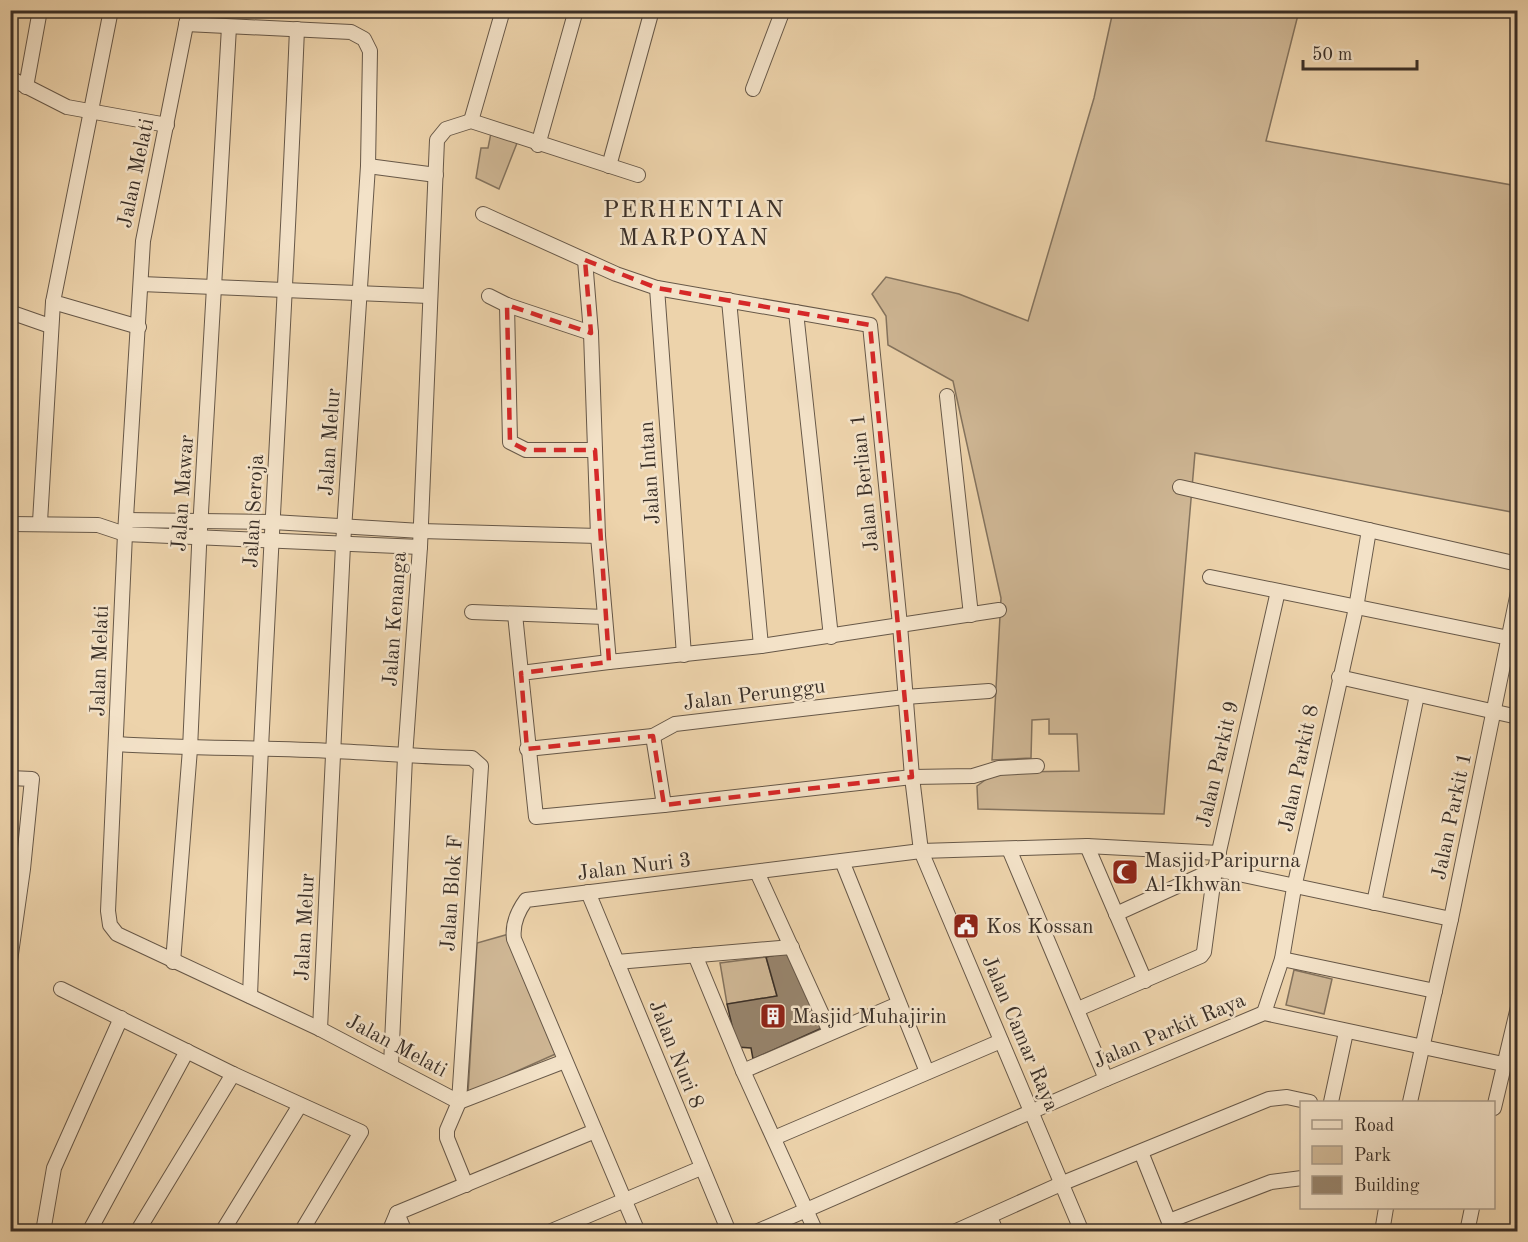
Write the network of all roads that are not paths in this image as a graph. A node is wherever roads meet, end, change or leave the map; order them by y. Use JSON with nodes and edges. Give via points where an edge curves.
{"nodes":[{"id":1,"x":40,"y":10,"type":"edge"},
{"id":2,"x":111,"y":10,"type":"edge"},
{"id":3,"x":503,"y":10,"type":"edge"},
{"id":4,"x":576,"y":10,"type":"edge"},
{"id":5,"x":652,"y":10,"type":"edge"},
{"id":6,"x":783,"y":10,"type":"edge"},
{"id":7,"x":187,"y":17,"type":"edge"},
{"id":8,"x":229,"y":27,"type":"junction"},
{"id":9,"x":297,"y":29,"type":"junction"},
{"id":10,"x":10,"y":78,"type":"edge"},
{"id":11,"x":26,"y":87,"type":"junction"},
{"id":12,"x":753,"y":89,"type":"dead end"},
{"id":13,"x":90,"y":113,"type":"junction"},
{"id":14,"x":471,"y":121,"type":"junction"},
{"id":15,"x":167,"y":125,"type":"junction"},
{"id":16,"x":538,"y":145,"type":"junction"},
{"id":17,"x":11,"y":156,"type":"edge"},
{"id":18,"x":368,"y":166,"type":"junction"},
{"id":19,"x":609,"y":166,"type":"junction"},
{"id":20,"x":436,"y":175,"type":"junction"},
{"id":21,"x":638,"y":175,"type":"dead end"},
{"id":22,"x":10,"y":178,"type":"edge"},
{"id":23,"x":483,"y":214,"type":"dead end"},
{"id":24,"x":585,"y":260,"type":"junction"},
{"id":25,"x":141,"y":284,"type":"junction"},
{"id":26,"x":216,"y":287,"type":"junction"},
{"id":27,"x":657,"y":288,"type":"junction"},
{"id":28,"x":286,"y":290,"type":"junction"},
{"id":29,"x":361,"y":294,"type":"junction"},
{"id":30,"x":429,"y":296,"type":"junction"},
{"id":31,"x":489,"y":296,"type":"dead end"},
{"id":32,"x":729,"y":300,"type":"junction"},
{"id":33,"x":54,"y":302,"type":"junction"},
{"id":34,"x":507,"y":305,"type":"junction"},
{"id":35,"x":10,"y":312,"type":"edge"},
{"id":36,"x":796,"y":312,"type":"junction"},
{"id":37,"x":50,"y":326,"type":"junction"},
{"id":38,"x":139,"y":327,"type":"junction"},
{"id":39,"x":591,"y":333,"type":"junction"},
{"id":40,"x":947,"y":396,"type":"dead end"},
{"id":41,"x":595,"y":450,"type":"junction"},
{"id":42,"x":1180,"y":487,"type":"dead end"},
{"id":43,"x":201,"y":521,"type":"junction"},
{"id":44,"x":39,"y":522,"type":"junction"},
{"id":45,"x":273,"y":522,"type":"junction"},
{"id":46,"x":10,"y":524,"type":"edge"},
{"id":47,"x":126,"y":524,"type":"junction"},
{"id":48,"x":344,"y":526,"type":"junction"},
{"id":49,"x":1369,"y":530,"type":"junction"},
{"id":50,"x":421,"y":531,"type":"junction"},
{"id":51,"x":598,"y":536,"type":"junction"},
{"id":52,"x":200,"y":538,"type":"junction"},
{"id":53,"x":273,"y":541,"type":"junction"},
{"id":54,"x":343,"y":545,"type":"junction"},
{"id":55,"x":420,"y":547,"type":"junction"},
{"id":56,"x":1518,"y":564,"type":"edge"},
{"id":57,"x":1210,"y":577,"type":"dead end"},
{"id":58,"x":1278,"y":591,"type":"junction"},
{"id":59,"x":1518,"y":592,"type":"edge"},
{"id":60,"x":1356,"y":608,"type":"junction"},
{"id":61,"x":999,"y":610,"type":"dead end"},
{"id":62,"x":472,"y":612,"type":"dead end"},
{"id":63,"x":514,"y":614,"type":"junction"},
{"id":64,"x":970,"y":615,"type":"junction"},
{"id":65,"x":605,"y":617,"type":"junction"},
{"id":66,"x":900,"y":625,"type":"junction"},
{"id":67,"x":831,"y":637,"type":"junction"},
{"id":68,"x":1509,"y":638,"type":"junction"},
{"id":69,"x":761,"y":646,"type":"junction"},
{"id":70,"x":684,"y":656,"type":"junction"},
{"id":71,"x":609,"y":662,"type":"junction"},
{"id":72,"x":521,"y":673,"type":"junction"},
{"id":73,"x":1339,"y":677,"type":"junction"},
{"id":74,"x":989,"y":691,"type":"dead end"},
{"id":75,"x":1417,"y":695,"type":"junction"},
{"id":76,"x":905,"y":698,"type":"junction"},
{"id":77,"x":1494,"y":711,"type":"junction"},
{"id":78,"x":1518,"y":717,"type":"edge"},
{"id":79,"x":653,"y":736,"type":"junction"},
{"id":80,"x":117,"y":744,"type":"junction"},
{"id":81,"x":190,"y":749,"type":"junction"},
{"id":82,"x":527,"y":749,"type":"junction"},
{"id":83,"x":259,"y":750,"type":"junction"},
{"id":84,"x":334,"y":751,"type":"junction"},
{"id":85,"x":405,"y":757,"type":"junction"},
{"id":86,"x":1037,"y":766,"type":"dead end"},
{"id":87,"x":912,"y":777,"type":"junction"},
{"id":88,"x":10,"y":778,"type":"edge"},
{"id":89,"x":664,"y":805,"type":"junction"},
{"id":90,"x":1087,"y":846,"type":"junction"},
{"id":91,"x":1009,"y":849,"type":"junction"},
{"id":92,"x":921,"y":851,"type":"junction"},
{"id":93,"x":1219,"y":853,"type":"junction"},
{"id":94,"x":842,"y":861,"type":"junction"},
{"id":95,"x":1215,"y":869,"type":"junction"},
{"id":96,"x":757,"y":872,"type":"junction"},
{"id":97,"x":1294,"y":888,"type":"junction"},
{"id":98,"x":588,"y":892,"type":"junction"},
{"id":99,"x":1374,"y":903,"type":"junction"},
{"id":100,"x":1116,"y":914,"type":"junction"},
{"id":101,"x":1451,"y":919,"type":"junction"},
{"id":102,"x":792,"y":947,"type":"junction"},
{"id":103,"x":695,"y":955,"type":"junction"},
{"id":104,"x":1282,"y":959,"type":"junction"},
{"id":105,"x":10,"y":961,"type":"edge"},
{"id":106,"x":173,"y":962,"type":"junction"},
{"id":107,"x":617,"y":962,"type":"junction"},
{"id":108,"x":1145,"y":981,"type":"junction"},
{"id":109,"x":61,"y":989,"type":"dead end"},
{"id":110,"x":1435,"y":991,"type":"junction"},
{"id":111,"x":250,"y":996,"type":"junction"},
{"id":112,"x":898,"y":1004,"type":"junction"},
{"id":113,"x":1518,"y":1007,"type":"edge"},
{"id":114,"x":1078,"y":1009,"type":"junction"},
{"id":115,"x":1264,"y":1013,"type":"junction"},
{"id":116,"x":121,"y":1018,"type":"junction"},
{"id":117,"x":1515,"y":1026,"type":"edge"},
{"id":118,"x":320,"y":1029,"type":"junction"},
{"id":119,"x":830,"y":1032,"type":"junction"},
{"id":120,"x":1346,"y":1032,"type":"junction"},
{"id":121,"x":1000,"y":1041,"type":"junction"},
{"id":122,"x":1423,"y":1048,"type":"junction"},
{"id":123,"x":187,"y":1052,"type":"junction"},
{"id":124,"x":565,"y":1061,"type":"junction"},
{"id":125,"x":1503,"y":1064,"type":"junction"},
{"id":126,"x":391,"y":1065,"type":"junction"},
{"id":127,"x":743,"y":1071,"type":"junction"},
{"id":128,"x":927,"y":1072,"type":"junction"},
{"id":129,"x":233,"y":1074,"type":"junction"},
{"id":130,"x":1106,"y":1079,"type":"junction"},
{"id":131,"x":459,"y":1101,"type":"junction"},
{"id":132,"x":1305,"y":1101,"type":"edge"},
{"id":133,"x":1331,"y":1101,"type":"edge"},
{"id":134,"x":1410,"y":1101,"type":"edge"},
{"id":135,"x":1495,"y":1103,"type":"edge"},
{"id":136,"x":300,"y":1105,"type":"junction"},
{"id":137,"x":1031,"y":1112,"type":"junction"},
{"id":138,"x":595,"y":1131,"type":"junction"},
{"id":139,"x":774,"y":1138,"type":"junction"},
{"id":140,"x":1141,"y":1152,"type":"junction"},
{"id":141,"x":701,"y":1168,"type":"junction"},
{"id":142,"x":1300,"y":1179,"type":"edge"},
{"id":143,"x":1062,"y":1183,"type":"junction"},
{"id":144,"x":466,"y":1185,"type":"junction"},
{"id":145,"x":625,"y":1200,"type":"junction"},
{"id":146,"x":805,"y":1208,"type":"junction"},
{"id":147,"x":1386,"y":1209,"type":"edge"},
{"id":148,"x":1472,"y":1209,"type":"edge"},
{"id":149,"x":397,"y":1213,"type":"junction"},
{"id":150,"x":990,"y":1216,"type":"junction"},
{"id":151,"x":1171,"y":1226,"type":"edge"},
{"id":152,"x":43,"y":1232,"type":"edge"},
{"id":153,"x":89,"y":1232,"type":"edge"},
{"id":154,"x":137,"y":1232,"type":"edge"},
{"id":155,"x":222,"y":1232,"type":"edge"},
{"id":156,"x":301,"y":1232,"type":"edge"},
{"id":157,"x":389,"y":1232,"type":"edge"},
{"id":158,"x":405,"y":1232,"type":"edge"},
{"id":159,"x":549,"y":1232,"type":"edge"},
{"id":160,"x":638,"y":1232,"type":"edge"},
{"id":161,"x":729,"y":1232,"type":"edge"},
{"id":162,"x":756,"y":1232,"type":"edge"},
{"id":163,"x":816,"y":1232,"type":"edge"},
{"id":164,"x":954,"y":1232,"type":"edge"},
{"id":165,"x":996,"y":1232,"type":"edge"},
{"id":166,"x":1082,"y":1232,"type":"edge"},
{"id":167,"x":1382,"y":1232,"type":"edge"},
{"id":168,"x":1467,"y":1232,"type":"edge"}],
"edges":[{"from":1,"to":11,"type":"street"},
{"from":2,"to":13,"type":"street"},
{"from":3,"to":14,"type":"street"},
{"from":4,"to":16,"type":"street"},
{"from":5,"to":19,"type":"street"},
{"from":6,"to":12,"type":"street"},
{"from":7,"to":8,"type":"street","name":"Jalan Melur"},
{"from":7,"to":15,"type":"street","name":"Jalan Melati"},
{"from":8,"to":9,"type":"street","name":"Jalan Melur"},
{"from":8,"to":26,"type":"street","name":"Jalan Mawar"},
{"from":9,"to":18,"type":"street","name":"Jalan Melur","via":[[351,32],[364,39],[370,51]]},
{"from":9,"to":28,"type":"street","name":"Jalan Seroja"},
{"from":10,"to":11,"type":"street"},
{"from":11,"to":13,"type":"street","via":[[67,107]]},
{"from":13,"to":15,"type":"street"},
{"from":13,"to":33,"type":"street"},
{"from":14,"to":16,"type":"street"},
{"from":14,"to":20,"type":"street","name":"Jalan Kenanga","via":[[446,129],[437,140]]},
{"from":15,"to":25,"type":"street","name":"Jalan Melati","via":[[143,241]]},
{"from":16,"to":19,"type":"street"},
{"from":17,"to":22,"type":"street"},
{"from":18,"to":20,"type":"street"},
{"from":18,"to":29,"type":"street","name":"Jalan Melur"},
{"from":19,"to":21,"type":"street"},
{"from":20,"to":30,"type":"street","name":"Jalan Kenanga"},
{"from":23,"to":24,"type":"street","name":"Jalan Berlian 1"},
{"from":24,"to":27,"type":"street","name":"Jalan Berlian 1"},
{"from":24,"to":39,"type":"street"},
{"from":25,"to":26,"type":"street"},
{"from":25,"to":38,"type":"street","name":"Jalan Melati"},
{"from":26,"to":28,"type":"street"},
{"from":26,"to":43,"type":"street","name":"Jalan Mawar"},
{"from":27,"to":32,"type":"street","name":"Jalan Berlian 1"},
{"from":27,"to":70,"type":"street","name":"Jalan Intan"},
{"from":28,"to":29,"type":"street"},
{"from":28,"to":45,"type":"street","name":"Jalan Seroja"},
{"from":29,"to":30,"type":"street"},
{"from":29,"to":48,"type":"street","name":"Jalan Melur"},
{"from":30,"to":50,"type":"street","name":"Jalan Kenanga"},
{"from":31,"to":34,"type":"street"},
{"from":32,"to":36,"type":"street","name":"Jalan Berlian 1"},
{"from":32,"to":69,"type":"street"},
{"from":33,"to":37,"type":"street"},
{"from":33,"to":38,"type":"street"},
{"from":34,"to":39,"type":"street"},
{"from":34,"to":41,"type":"street","via":[[510,442],[526,450]]},
{"from":35,"to":37,"type":"street"},
{"from":36,"to":66,"type":"street","name":"Jalan Berlian 1","via":[[870,325]]},
{"from":36,"to":67,"type":"street"},
{"from":37,"to":44,"type":"street"},
{"from":38,"to":47,"type":"street","name":"Jalan Melati"},
{"from":39,"to":41,"type":"street"},
{"from":40,"to":64,"type":"street"},
{"from":41,"to":51,"type":"street"},
{"from":42,"to":49,"type":"street"},
{"from":43,"to":45,"type":"street"},
{"from":43,"to":47,"type":"street"},
{"from":43,"to":52,"type":"street","name":"Jalan Mawar"},
{"from":44,"to":46,"type":"street"},
{"from":44,"to":47,"type":"street"},
{"from":45,"to":48,"type":"street"},
{"from":45,"to":53,"type":"street","name":"Jalan Seroja"},
{"from":47,"to":52,"type":"street"},
{"from":47,"to":80,"type":"street","name":"Jalan Melati"},
{"from":48,"to":50,"type":"street"},
{"from":48,"to":54,"type":"street","name":"Jalan Melur"},
{"from":49,"to":56,"type":"street"},
{"from":49,"to":60,"type":"street","name":"Jalan Parkit 8"},
{"from":50,"to":51,"type":"street"},
{"from":50,"to":55,"type":"street","name":"Jalan Kenanga"},
{"from":51,"to":65,"type":"street"},
{"from":52,"to":53,"type":"street"},
{"from":52,"to":81,"type":"street","name":"Jalan Mawar"},
{"from":53,"to":54,"type":"street"},
{"from":53,"to":83,"type":"street","name":"Jalan Seroja"},
{"from":54,"to":55,"type":"street"},
{"from":54,"to":84,"type":"street","name":"Jalan Melur"},
{"from":55,"to":85,"type":"street","name":"Jalan Kenanga"},
{"from":57,"to":58,"type":"street"},
{"from":58,"to":60,"type":"street"},
{"from":58,"to":93,"type":"street","name":"Jalan Parkit 9"},
{"from":59,"to":68,"type":"street","name":"Jalan Parkit 1"},
{"from":60,"to":68,"type":"street"},
{"from":60,"to":73,"type":"street","name":"Jalan Parkit 8"},
{"from":61,"to":64,"type":"street"},
{"from":62,"to":63,"type":"street"},
{"from":63,"to":65,"type":"street"},
{"from":63,"to":72,"type":"street"},
{"from":64,"to":66,"type":"street"},
{"from":65,"to":71,"type":"street"},
{"from":66,"to":67,"type":"street"},
{"from":66,"to":76,"type":"street","name":"Jalan Berlian 1"},
{"from":67,"to":69,"type":"street"},
{"from":68,"to":77,"type":"street","name":"Jalan Parkit 1"},
{"from":69,"to":70,"type":"street"},
{"from":70,"to":71,"type":"street"},
{"from":71,"to":72,"type":"street"},
{"from":72,"to":82,"type":"street"},
{"from":73,"to":75,"type":"street"},
{"from":73,"to":97,"type":"street","name":"Jalan Parkit 8"},
{"from":74,"to":76,"type":"street","name":"Jalan Perunggu"},
{"from":75,"to":77,"type":"street"},
{"from":75,"to":99,"type":"street"},
{"from":76,"to":79,"type":"street","name":"Jalan Perunggu","via":[[675,724]]},
{"from":76,"to":87,"type":"street","name":"Jalan Berlian 1"},
{"from":77,"to":78,"type":"street"},
{"from":77,"to":101,"type":"street","name":"Jalan Parkit 1"},
{"from":79,"to":82,"type":"street","name":"Jalan Perunggu"},
{"from":79,"to":89,"type":"street"},
{"from":80,"to":81,"type":"street"},
{"from":80,"to":106,"type":"street","name":"Jalan Melati","via":[[110,925],[117,934]]},
{"from":81,"to":83,"type":"street"},
{"from":81,"to":106,"type":"street","name":"Jalan Mawar"},
{"from":82,"to":89,"type":"street","via":[[537,817]]},
{"from":83,"to":84,"type":"street"},
{"from":83,"to":111,"type":"street","name":"Jalan Seroja"},
{"from":84,"to":85,"type":"street"},
{"from":84,"to":118,"type":"street","name":"Jalan Melur"},
{"from":85,"to":126,"type":"street","name":"Jalan Kenanga"},
{"from":85,"to":131,"type":"street","name":"Jalan Blok F","via":[[472,758],[481,766]]},
{"from":86,"to":87,"type":"street","via":[[999,768],[973,776]]},
{"from":87,"to":89,"type":"street"},
{"from":87,"to":92,"type":"street","name":"Jalan Berlian 1"},
{"from":88,"to":105,"type":"street","via":[[32,779]]},
{"from":90,"to":91,"type":"street","name":"Jalan Nuri 3"},
{"from":90,"to":93,"type":"street","name":"Jalan Nuri 3"},
{"from":90,"to":100,"type":"street"},
{"from":91,"to":92,"type":"street","name":"Jalan Nuri 3"},
{"from":91,"to":114,"type":"street"},
{"from":92,"to":94,"type":"street","name":"Jalan Nuri 3"},
{"from":92,"to":121,"type":"street","name":"Jalan Camar Raya"},
{"from":93,"to":95,"type":"street","name":"Jalan Parkit 9"},
{"from":94,"to":96,"type":"street","name":"Jalan Nuri 3"},
{"from":94,"to":112,"type":"street"},
{"from":95,"to":97,"type":"street"},
{"from":95,"to":100,"type":"street"},
{"from":95,"to":108,"type":"street","name":"Jalan Parkit 9","via":[[1202,956]]},
{"from":96,"to":98,"type":"street","name":"Jalan Nuri 3"},
{"from":96,"to":102,"type":"street"},
{"from":97,"to":99,"type":"street"},
{"from":97,"to":104,"type":"street","name":"Jalan Parkit 8"},
{"from":98,"to":107,"type":"street","name":"Jalan Nuri 8"},
{"from":98,"to":124,"type":"street","name":"Jalan Nuri 3","via":[[526,900],[513,930]]},
{"from":99,"to":101,"type":"street"},
{"from":100,"to":108,"type":"street"},
{"from":101,"to":110,"type":"street","name":"Jalan Parkit 1"},
{"from":102,"to":103,"type":"street"},
{"from":102,"to":119,"type":"street"},
{"from":103,"to":107,"type":"street"},
{"from":103,"to":127,"type":"street"},
{"from":104,"to":110,"type":"street"},
{"from":104,"to":115,"type":"street","name":"Jalan Parkit 8"},
{"from":106,"to":111,"type":"street","name":"Jalan Melati"},
{"from":107,"to":141,"type":"street","name":"Jalan Nuri 8"},
{"from":108,"to":114,"type":"street","name":"Jalan Parkit 9"},
{"from":109,"to":116,"type":"street"},
{"from":110,"to":122,"type":"street","name":"Jalan Parkit 1"},
{"from":111,"to":118,"type":"street","name":"Jalan Melati"},
{"from":112,"to":119,"type":"street"},
{"from":112,"to":128,"type":"street"},
{"from":113,"to":117,"type":"street"},
{"from":114,"to":130,"type":"street"},
{"from":115,"to":120,"type":"street","name":"Jalan Parkit Raya"},
{"from":115,"to":130,"type":"street","name":"Jalan Parkit Raya"},
{"from":116,"to":123,"type":"street"},
{"from":116,"to":152,"type":"street","via":[[54,1168]]},
{"from":117,"to":125,"type":"street"},
{"from":118,"to":126,"type":"street","name":"Jalan Melati"},
{"from":119,"to":127,"type":"street"},
{"from":120,"to":122,"type":"street","name":"Jalan Parkit Raya"},
{"from":120,"to":133,"type":"street"},
{"from":121,"to":128,"type":"street"},
{"from":121,"to":137,"type":"street","name":"Jalan Camar Raya"},
{"from":122,"to":125,"type":"street","name":"Jalan Parkit Raya"},
{"from":122,"to":134,"type":"street","name":"Jalan Parkit 1"},
{"from":123,"to":129,"type":"street"},
{"from":123,"to":153,"type":"street"},
{"from":124,"to":131,"type":"street"},
{"from":124,"to":138,"type":"street"},
{"from":125,"to":135,"type":"street"},
{"from":126,"to":131,"type":"street","name":"Jalan Melati"},
{"from":127,"to":139,"type":"street"},
{"from":128,"to":139,"type":"street"},
{"from":129,"to":136,"type":"street"},
{"from":129,"to":154,"type":"street"},
{"from":130,"to":137,"type":"street","name":"Jalan Parkit Raya"},
{"from":131,"to":144,"type":"street","via":[[447,1138]]},
{"from":132,"to":140,"type":"street","via":[[1269,1099]]},
{"from":136,"to":155,"type":"street"},
{"from":136,"to":156,"type":"street","via":[[361,1132]]},
{"from":137,"to":143,"type":"street","name":"Jalan Camar Raya"},
{"from":137,"to":146,"type":"street","name":"Jalan Parkit Raya"},
{"from":138,"to":144,"type":"street"},
{"from":138,"to":145,"type":"street"},
{"from":139,"to":146,"type":"street"},
{"from":140,"to":143,"type":"street"},
{"from":140,"to":151,"type":"street"},
{"from":141,"to":145,"type":"street"},
{"from":141,"to":161,"type":"street","name":"Jalan Nuri 8"},
{"from":142,"to":151,"type":"street","via":[[1271,1182]]},
{"from":143,"to":150,"type":"street"},
{"from":143,"to":166,"type":"street","name":"Jalan Camar Raya"},
{"from":144,"to":149,"type":"street"},
{"from":145,"to":159,"type":"street"},
{"from":145,"to":160,"type":"street"},
{"from":146,"to":162,"type":"street","name":"Jalan Parkit Raya"},
{"from":146,"to":163,"type":"street"},
{"from":147,"to":167,"type":"street"},
{"from":148,"to":168,"type":"street"},
{"from":149,"to":157,"type":"street"},
{"from":149,"to":158,"type":"street"},
{"from":150,"to":164,"type":"street"},
{"from":150,"to":165,"type":"street"}]}
